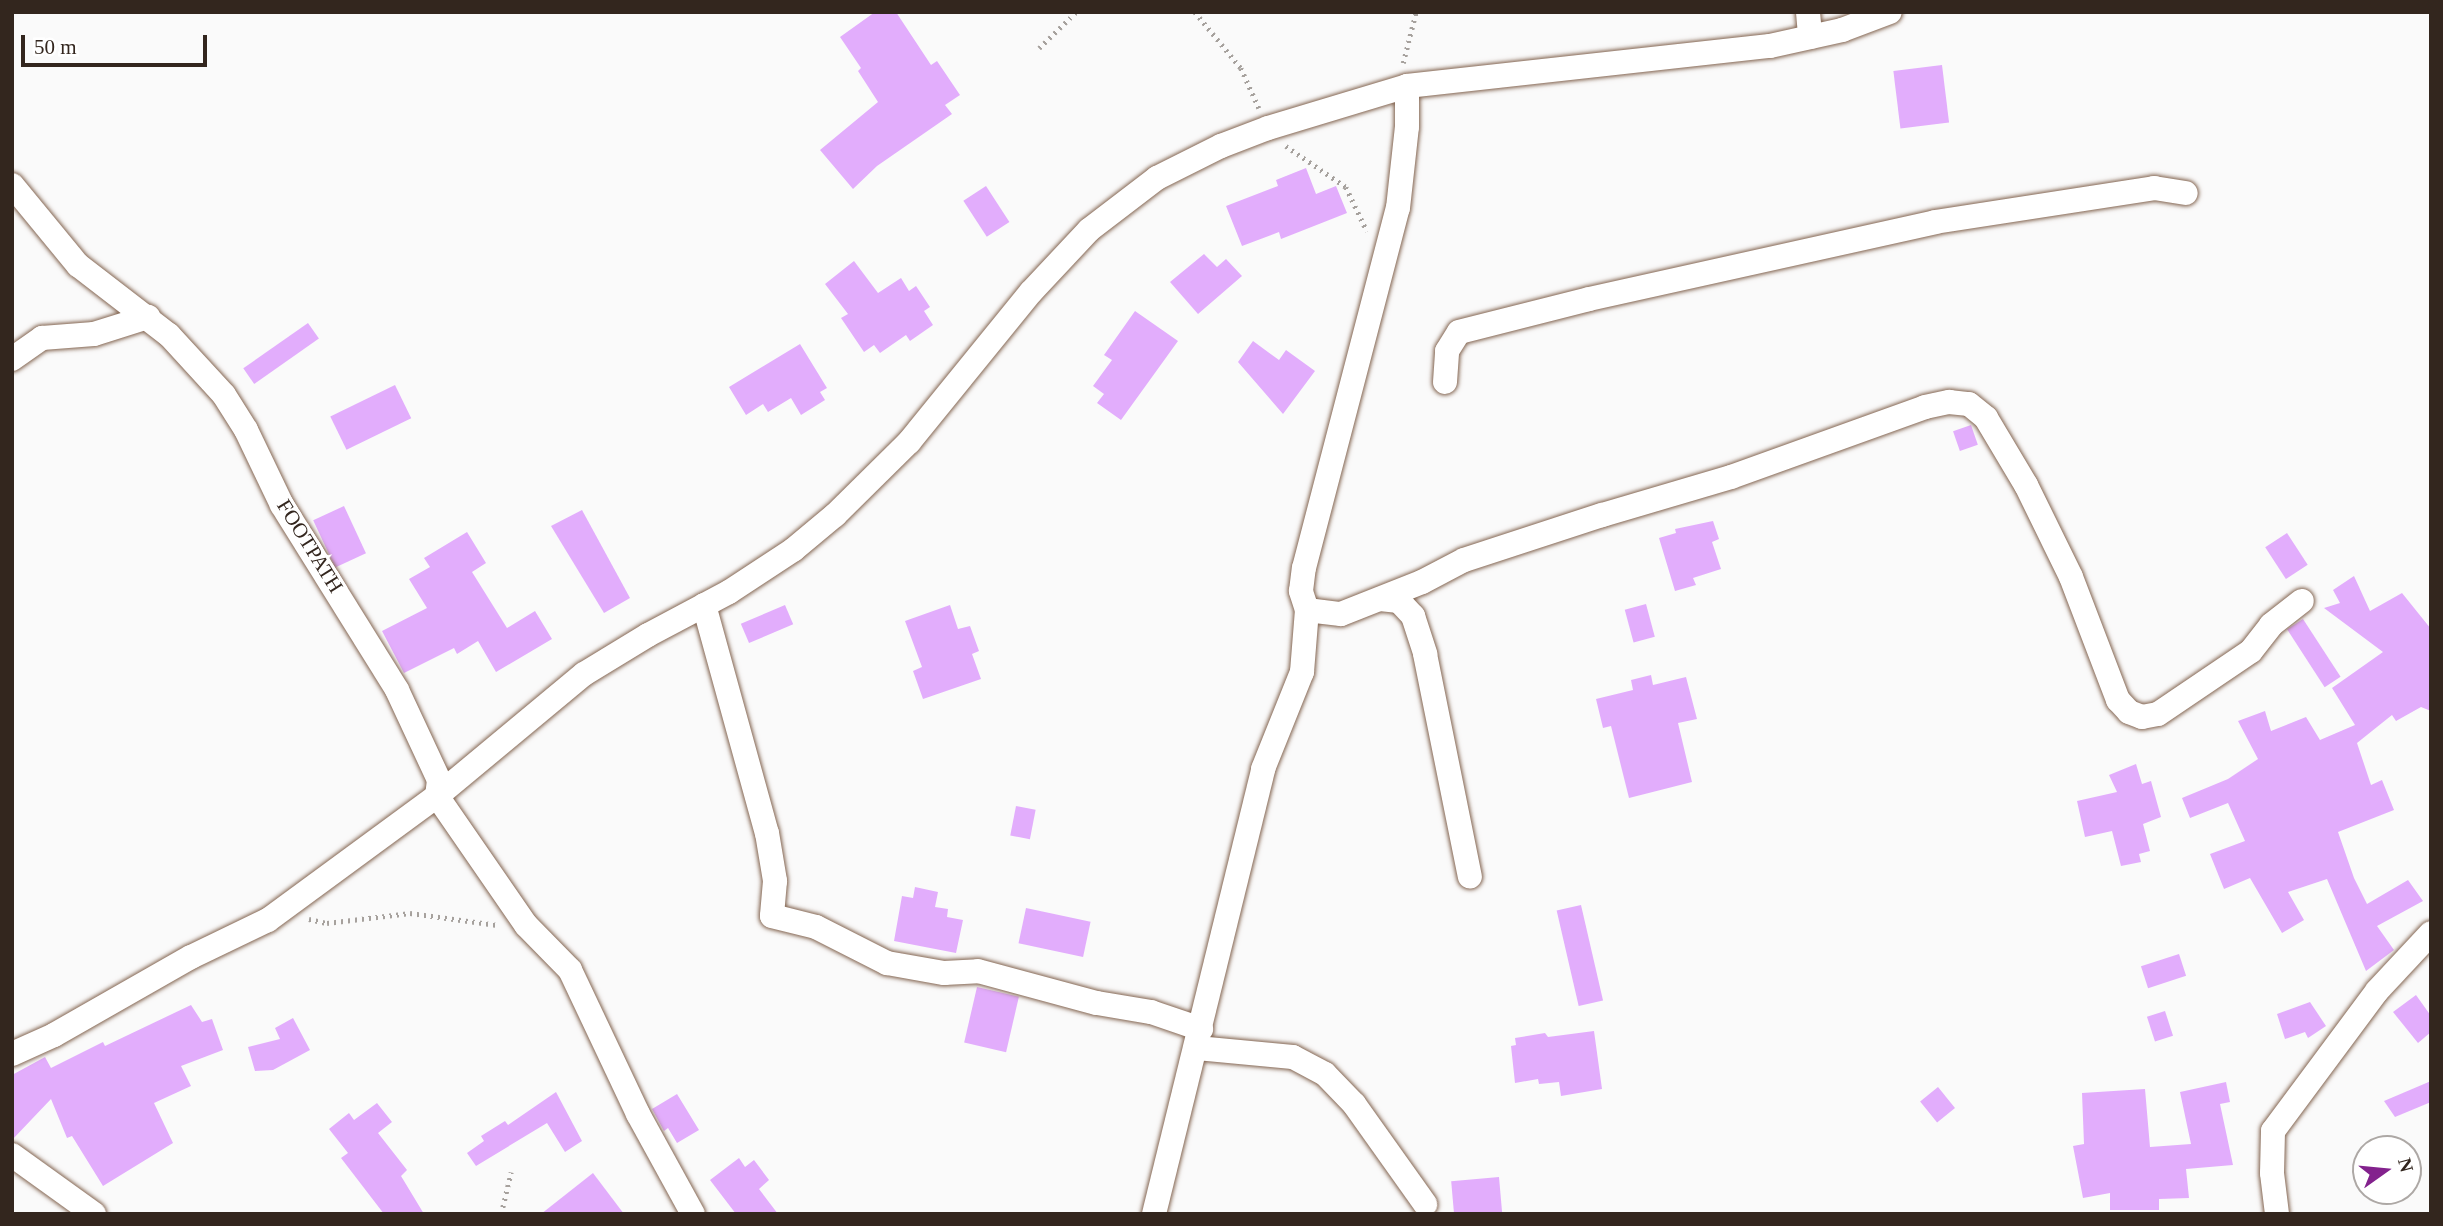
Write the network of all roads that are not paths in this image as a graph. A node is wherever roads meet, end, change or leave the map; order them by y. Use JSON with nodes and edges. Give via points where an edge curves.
{"nodes":[{"id":1,"x":1808,"y":12,"type":"edge"},
{"id":2,"x":1890,"y":12,"type":"edge"},
{"id":3,"x":1810,"y":37,"type":"junction"},
{"id":4,"x":1397,"y":88,"type":"junction"},
{"id":5,"x":12,"y":185,"type":"edge"},
{"id":6,"x":2186,"y":193,"type":"dead end"},
{"id":7,"x":148,"y":317,"type":"junction"},
{"id":8,"x":12,"y":359,"type":"edge"},
{"id":9,"x":1445,"y":382,"type":"dead end"},
{"id":10,"x":1380,"y":598,"type":"junction"},
{"id":11,"x":2302,"y":601,"type":"dead end"},
{"id":12,"x":704,"y":605,"type":"junction"},
{"id":13,"x":1307,"y":610,"type":"junction"},
{"id":14,"x":437,"y":796,"type":"junction"},
{"id":15,"x":1470,"y":877,"type":"dead end"},
{"id":16,"x":2430,"y":937,"type":"edge"},
{"id":17,"x":1199,"y":1038,"type":"junction"},
{"id":18,"x":12,"y":1054,"type":"edge"},
{"id":19,"x":12,"y":1155,"type":"edge"},
{"id":20,"x":1425,"y":1204,"type":"dead end"},
{"id":21,"x":94,"y":1214,"type":"edge"},
{"id":22,"x":693,"y":1214,"type":"edge"},
{"id":23,"x":1154,"y":1214,"type":"edge"},
{"id":24,"x":2277,"y":1214,"type":"edge"}],
"edges":[{"from":1,"to":3,"type":"street"},
{"from":2,"to":3,"type":"street"},
{"from":3,"to":4,"type":"street","via":[[1770,46]]},
{"from":4,"to":12,"type":"street","via":[[1221,146],[1157,178],[1119,204],[1031,292],[909,442],[835,515],[793,550]]},
{"from":4,"to":13,"type":"street","via":[[1407,127],[1398,208],[1304,568],[1301,591]]},
{"from":5,"to":7,"type":"street","name":"FOOTPATH","via":[[78,265]]},
{"from":6,"to":9,"type":"street","via":[[2154,188],[1935,222],[1459,332],[1447,351]]},
{"from":7,"to":8,"type":"street","via":[[94,334],[42,338]]},
{"from":7,"to":14,"type":"street","name":"FOOTPATH","via":[[224,395],[246,430],[282,505],[354,615],[415,724],[439,780]]},
{"from":10,"to":11,"type":"street","via":[[1464,560],[1731,477],[1949,402],[1969,404],[1986,418],[2019,473],[2071,577],[2118,700],[2129,712],[2142,717],[2158,714],[2251,651],[2272,625]]},
{"from":10,"to":13,"type":"street","via":[[1341,614]]},
{"from":10,"to":15,"type":"street","via":[[1399,601],[1413,616]]},
{"from":12,"to":14,"type":"street","via":[[584,674]]},
{"from":12,"to":17,"type":"street","via":[[767,833],[775,881],[772,916],[816,927],[887,963],[944,973],[978,971],[1097,1003],[1151,1012]]},
{"from":13,"to":17,"type":"street","via":[[1301,672],[1263,769]]},
{"from":14,"to":18,"type":"street","via":[[244,934],[191,957]]},
{"from":14,"to":22,"type":"street","via":[[535,935],[570,970],[638,1114]]},
{"from":16,"to":24,"type":"street","via":[[2377,991],[2273,1131]]},
{"from":17,"to":20,"type":"street","via":[[1293,1057],[1325,1074],[1354,1104]]},
{"from":17,"to":23,"type":"street"},
{"from":19,"to":21,"type":"street"}]}
